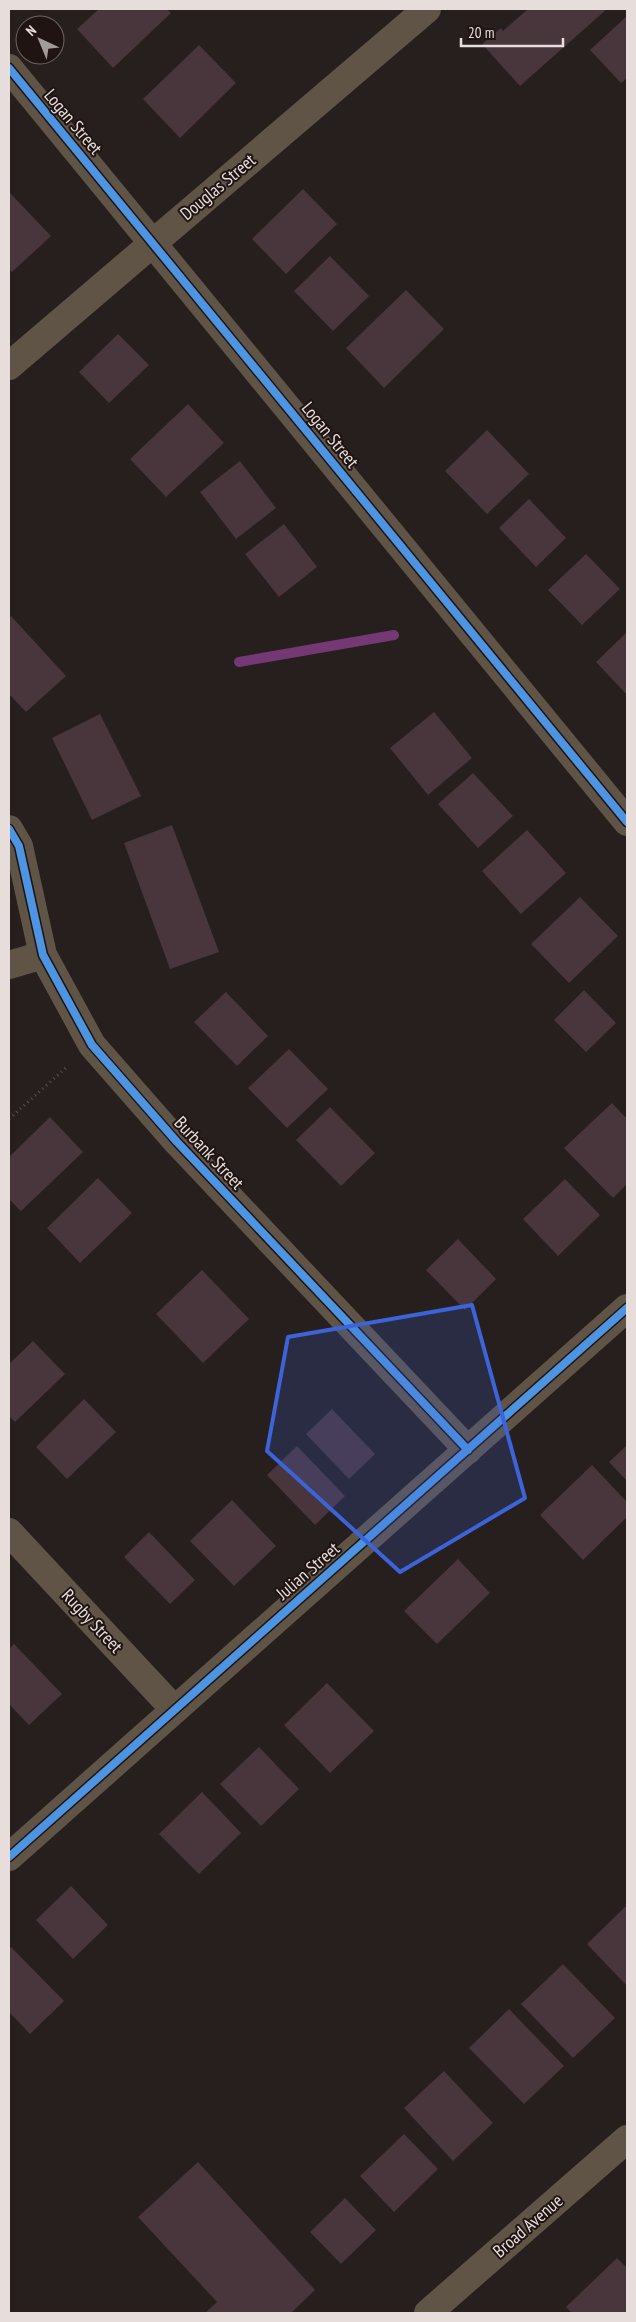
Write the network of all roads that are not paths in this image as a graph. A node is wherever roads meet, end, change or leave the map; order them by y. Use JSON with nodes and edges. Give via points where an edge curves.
{"nodes":[{"id":1,"x":427,"y":9,"type":"edge"},
{"id":2,"x":9,"y":68,"type":"edge"},
{"id":3,"x":153,"y":242,"type":"junction"},
{"id":4,"x":9,"y":366,"type":"edge"},
{"id":5,"x":627,"y":822,"type":"edge"},
{"id":6,"x":9,"y":829,"type":"edge"},
{"id":7,"x":43,"y":955,"type":"junction"},
{"id":8,"x":9,"y":965,"type":"edge"},
{"id":9,"x":627,"y":1308,"type":"edge"},
{"id":10,"x":468,"y":1450,"type":"junction"},
{"id":11,"x":9,"y":1532,"type":"edge"},
{"id":12,"x":174,"y":1709,"type":"junction"},
{"id":13,"x":9,"y":1857,"type":"edge"},
{"id":14,"x":627,"y":2139,"type":"edge"},
{"id":15,"x":428,"y":2313,"type":"edge"}],
"edges":[{"from":1,"to":3,"type":"street","name":"Douglas Street"},
{"from":2,"to":3,"type":"street","name":"Logan Street"},
{"from":3,"to":4,"type":"street","name":"Douglas Street"},
{"from":3,"to":5,"type":"street","name":"Logan Street"},
{"from":6,"to":7,"type":"street","name":"Burbank Street","via":[[19,846]]},
{"from":7,"to":8,"type":"street"},
{"from":7,"to":10,"type":"street","name":"Burbank Street","via":[[92,1045],[177,1142]]},
{"from":9,"to":10,"type":"street","name":"Julian Street"},
{"from":10,"to":12,"type":"street","name":"Julian Street"},
{"from":11,"to":12,"type":"street","name":"Rugby Street"},
{"from":12,"to":13,"type":"street","name":"Julian Street"},
{"from":14,"to":15,"type":"street","name":"Broad Avenue"}]}
